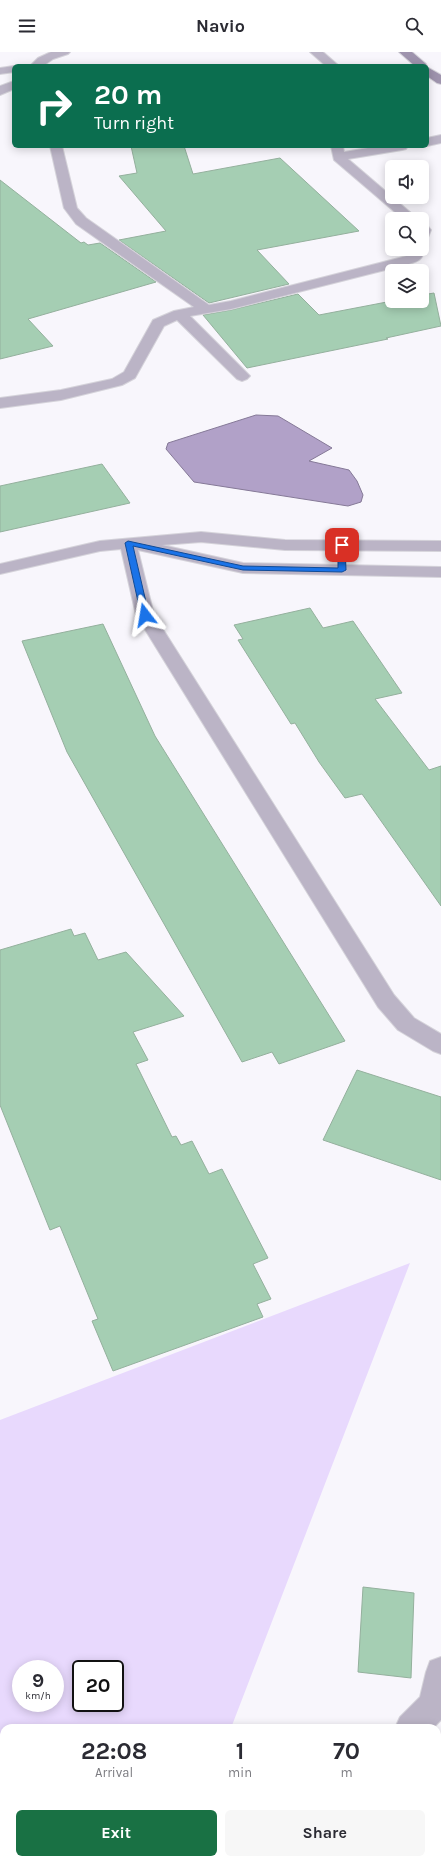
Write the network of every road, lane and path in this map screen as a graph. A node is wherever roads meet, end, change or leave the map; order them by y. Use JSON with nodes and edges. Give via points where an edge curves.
{"nodes":[{"id":1,"x":64,"y":52,"type":"edge"},
{"id":2,"x":316,"y":52,"type":"edge"},
{"id":3,"x":405,"y":52,"type":"edge"},
{"id":4,"x":37,"y":64,"type":"edge"},
{"id":5,"x":331,"y":64,"type":"edge"},
{"id":6,"x":420,"y":64,"type":"edge"},
{"id":7,"x":12,"y":69,"type":"edge"},
{"id":8,"x":0,"y":71,"type":"edge"},
{"id":9,"x":429,"y":72,"type":"edge"},
{"id":10,"x":441,"y":81,"type":"edge"},
{"id":11,"x":12,"y":85,"type":"edge"},
{"id":12,"x":0,"y":91,"type":"edge"},
{"id":13,"x":441,"y":139,"type":"edge"},
{"id":14,"x":429,"y":142,"type":"edge"},
{"id":15,"x":56,"y":148,"type":"edge"},
{"id":16,"x":381,"y":148,"type":"edge"},
{"id":17,"x":338,"y":152,"type":"edge"},
{"id":18,"x":403,"y":212,"type":"edge"},
{"id":19,"x":416,"y":256,"type":"edge"},
{"id":20,"x":206,"y":309,"type":"junction"},
{"id":21,"x":178,"y":314,"type":"junction"},
{"id":22,"x":242,"y":376,"type":"dead end"},
{"id":23,"x":0,"y":403,"type":"edge"},
{"id":24,"x":128,"y":543,"type":"junction"},
{"id":25,"x":342,"y":545,"type":"junction"},
{"id":26,"x":441,"y":546,"type":"edge"},
{"id":27,"x":0,"y":569,"type":"edge"},
{"id":28,"x":342,"y":570,"type":"junction"},
{"id":29,"x":441,"y":572,"type":"edge"},
{"id":30,"x":441,"y":1045,"type":"edge"},
{"id":31,"x":441,"y":1672,"type":"edge"},
{"id":32,"x":414,"y":1724,"type":"edge"}],
"edges":[{"from":1,"to":4,"type":"lane","via":[[44,58]]},
{"from":2,"to":5,"type":"lane"},
{"from":3,"to":6,"type":"street"},
{"from":7,"to":8,"type":"lane"},
{"from":9,"to":10,"type":"street"},
{"from":11,"to":12,"type":"lane"},
{"from":13,"to":14,"type":"lane"},
{"from":15,"to":20,"type":"lane","via":[[71,208],[81,221]]},
{"from":16,"to":17,"type":"lane"},
{"from":17,"to":18,"type":"lane"},
{"from":19,"to":20,"type":"lane","via":[[404,262]]},
{"from":20,"to":21,"type":"lane"},
{"from":21,"to":22,"type":"lane"},
{"from":21,"to":23,"type":"lane","via":[[158,323],[130,375],[117,382],[61,395]]},
{"from":24,"to":25,"type":"lane","via":[[201,537],[284,545]]},
{"from":24,"to":27,"type":"lane","via":[[100,546]]},
{"from":24,"to":28,"type":"lane","via":[[243,568]]},
{"from":24,"to":30,"type":"lane","via":[[145,615],[153,628],[386,1001],[406,1024]]},
{"from":25,"to":26,"type":"lane"},
{"from":25,"to":28,"type":"lane"},
{"from":28,"to":29,"type":"lane"},
{"from":31,"to":32,"type":"lane","via":[[434,1704]]}]}
